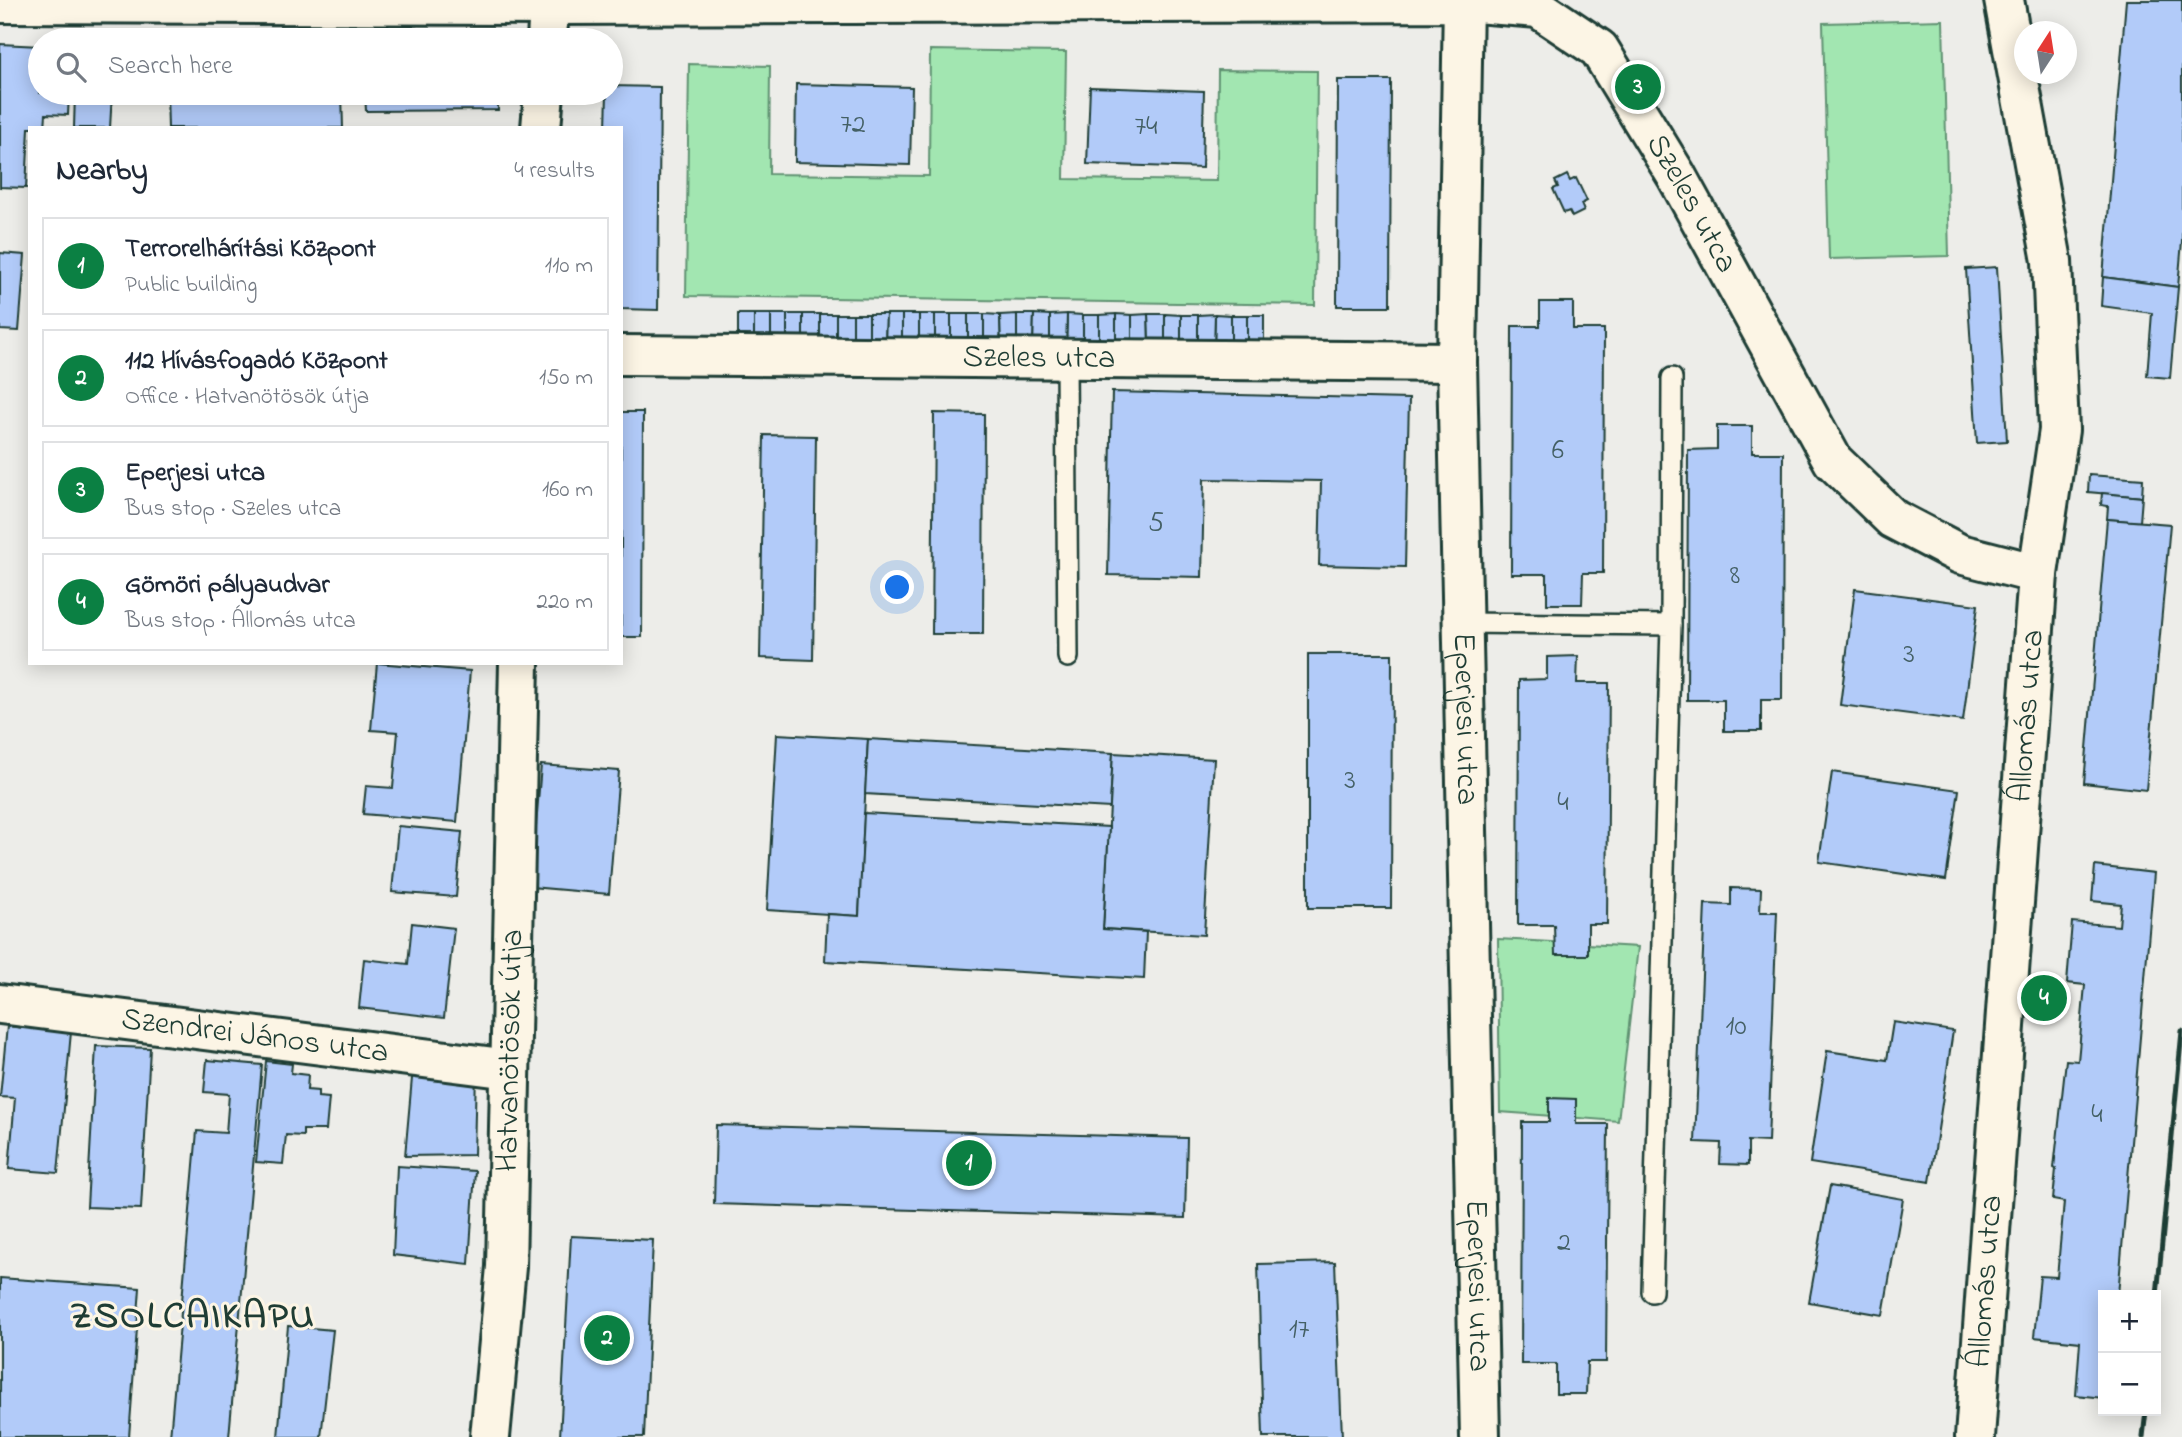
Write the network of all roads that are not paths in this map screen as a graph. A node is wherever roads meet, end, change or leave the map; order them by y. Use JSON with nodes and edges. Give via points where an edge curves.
{"nodes":[{"id":1,"x":2004,"y":0,"type":"edge"},
{"id":2,"x":1463,"y":1,"type":"edge"},
{"id":3,"x":0,"y":3,"type":"edge"},
{"id":4,"x":548,"y":23,"type":"edge"},
{"id":5,"x":543,"y":105,"type":"edge"},
{"id":6,"x":541,"y":126,"type":"edge"},
{"id":7,"x":623,"y":355,"type":"edge"},
{"id":8,"x":1066,"y":358,"type":"junction"},
{"id":9,"x":1457,"y":362,"type":"junction"},
{"id":10,"x":1672,"y":378,"type":"dead end"},
{"id":11,"x":2038,"y":574,"type":"junction"},
{"id":12,"x":1462,"y":623,"type":"junction"},
{"id":13,"x":1671,"y":625,"type":"junction"},
{"id":14,"x":1068,"y":657,"type":"dead end"},
{"id":15,"x":519,"y":665,"type":"edge"},
{"id":16,"x":0,"y":1004,"type":"edge"},
{"id":17,"x":510,"y":1069,"type":"junction"},
{"id":18,"x":1652,"y":1292,"type":"dead end"},
{"id":19,"x":490,"y":1437,"type":"edge"},
{"id":20,"x":1480,"y":1437,"type":"edge"},
{"id":21,"x":1975,"y":1437,"type":"edge"}],
"edges":[{"from":1,"to":11,"type":"street","name":"Állomás utca","via":[[2052,261],[2059,430]]},
{"from":2,"to":4,"type":"street","name":"Szeles utca"},
{"from":2,"to":9,"type":"street","name":"Eperjesi utca"},
{"from":2,"to":11,"type":"street","name":"Szeles utca","via":[[1538,8],[1599,49],[1676,175],[1833,461],[1893,519],[1960,554]]},
{"from":3,"to":4,"type":"street","name":"Szeles utca"},
{"from":5,"to":6,"type":"street"},
{"from":7,"to":8,"type":"street","name":"Szeles utca"},
{"from":8,"to":9,"type":"street","name":"Szeles utca"},
{"from":8,"to":14,"type":"lane"},
{"from":9,"to":12,"type":"street","name":"Eperjesi utca"},
{"from":10,"to":13,"type":"lane"},
{"from":11,"to":21,"type":"street","name":"Állomás utca"},
{"from":12,"to":13,"type":"lane"},
{"from":12,"to":20,"type":"street","name":"Eperjesi utca"},
{"from":13,"to":18,"type":"lane"},
{"from":15,"to":17,"type":"street","name":"Hatvanötösök útja"},
{"from":16,"to":17,"type":"street","name":"Szendrei János utca"},
{"from":17,"to":19,"type":"street","name":"Hatvanötösök útja","via":[[506,1267]]}]}
